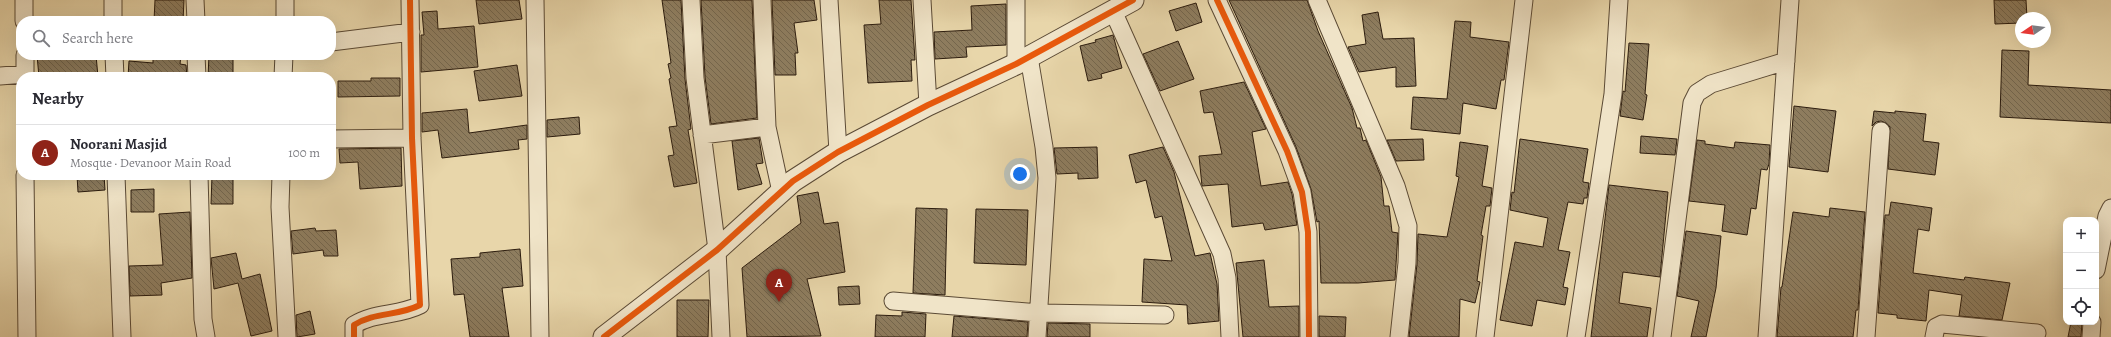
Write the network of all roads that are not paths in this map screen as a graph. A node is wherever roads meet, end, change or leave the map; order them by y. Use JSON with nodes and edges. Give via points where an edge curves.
{"nodes":[{"id":1,"x":24,"y":0,"type":"edge"},
{"id":2,"x":113,"y":0,"type":"edge"},
{"id":3,"x":195,"y":0,"type":"edge"},
{"id":4,"x":285,"y":0,"type":"edge"},
{"id":5,"x":410,"y":0,"type":"edge"},
{"id":6,"x":535,"y":0,"type":"edge"},
{"id":7,"x":691,"y":0,"type":"edge"},
{"id":8,"x":762,"y":0,"type":"edge"},
{"id":9,"x":829,"y":0,"type":"edge"},
{"id":10,"x":922,"y":0,"type":"edge"},
{"id":11,"x":1016,"y":0,"type":"edge"},
{"id":12,"x":1133,"y":0,"type":"edge"},
{"id":13,"x":1217,"y":0,"type":"edge"},
{"id":14,"x":1317,"y":0,"type":"edge"},
{"id":15,"x":1524,"y":0,"type":"edge"},
{"id":16,"x":1619,"y":0,"type":"edge"},
{"id":17,"x":1790,"y":0,"type":"edge"},
{"id":18,"x":1113,"y":11,"type":"junction"},
{"id":19,"x":24,"y":16,"type":"edge"},
{"id":20,"x":114,"y":16,"type":"edge"},
{"id":21,"x":196,"y":16,"type":"edge"},
{"id":22,"x":285,"y":16,"type":"edge"},
{"id":23,"x":410,"y":32,"type":"junction"},
{"id":24,"x":336,"y":41,"type":"edge"},
{"id":25,"x":25,"y":60,"type":"edge"},
{"id":26,"x":114,"y":60,"type":"edge"},
{"id":27,"x":196,"y":60,"type":"edge"},
{"id":28,"x":284,"y":60,"type":"edge"},
{"id":29,"x":1023,"y":61,"type":"junction"},
{"id":30,"x":1786,"y":61,"type":"junction"},
{"id":31,"x":25,"y":72,"type":"edge"},
{"id":32,"x":114,"y":72,"type":"edge"},
{"id":33,"x":197,"y":72,"type":"edge"},
{"id":34,"x":283,"y":72,"type":"edge"},
{"id":35,"x":0,"y":76,"type":"edge"},
{"id":36,"x":16,"y":76,"type":"edge"},
{"id":37,"x":928,"y":105,"type":"junction"},
{"id":38,"x":767,"y":127,"type":"junction"},
{"id":39,"x":1881,"y":130,"type":"dead end"},
{"id":40,"x":702,"y":135,"type":"junction"},
{"id":41,"x":412,"y":138,"type":"junction"},
{"id":42,"x":336,"y":139,"type":"edge"},
{"id":43,"x":838,"y":152,"type":"junction"},
{"id":44,"x":26,"y":180,"type":"edge"},
{"id":45,"x":116,"y":180,"type":"edge"},
{"id":46,"x":199,"y":180,"type":"edge"},
{"id":47,"x":281,"y":180,"type":"edge"},
{"id":48,"x":781,"y":192,"type":"junction"},
{"id":49,"x":2111,"y":208,"type":"edge"},
{"id":50,"x":717,"y":250,"type":"junction"},
{"id":51,"x":2099,"y":255,"type":"edge"},
{"id":52,"x":893,"y":301,"type":"dead end"},
{"id":53,"x":1039,"y":313,"type":"junction"},
{"id":54,"x":1165,"y":315,"type":"dead end"},
{"id":55,"x":2092,"y":325,"type":"edge"},
{"id":56,"x":2037,"y":333,"type":"dead end"},
{"id":57,"x":27,"y":337,"type":"edge"},
{"id":58,"x":122,"y":337,"type":"edge"},
{"id":59,"x":206,"y":337,"type":"edge"},
{"id":60,"x":287,"y":337,"type":"edge"},
{"id":61,"x":354,"y":337,"type":"edge"},
{"id":62,"x":540,"y":337,"type":"edge"},
{"id":63,"x":604,"y":337,"type":"edge"},
{"id":64,"x":721,"y":337,"type":"edge"},
{"id":65,"x":1037,"y":337,"type":"edge"},
{"id":66,"x":1230,"y":337,"type":"edge"},
{"id":67,"x":1308,"y":337,"type":"edge"},
{"id":68,"x":1399,"y":337,"type":"edge"},
{"id":69,"x":1485,"y":337,"type":"edge"},
{"id":70,"x":1576,"y":337,"type":"edge"},
{"id":71,"x":1662,"y":337,"type":"edge"},
{"id":72,"x":1767,"y":337,"type":"edge"},
{"id":73,"x":1866,"y":337,"type":"edge"},
{"id":74,"x":1934,"y":337,"type":"edge"},
{"id":75,"x":2091,"y":337,"type":"edge"}],
"edges":[{"from":1,"to":19,"type":"street"},
{"from":2,"to":20,"type":"street"},
{"from":3,"to":21,"type":"street"},
{"from":4,"to":22,"type":"street"},
{"from":5,"to":23,"type":"street"},
{"from":6,"to":62,"type":"street"},
{"from":7,"to":40,"type":"street","via":[[693,55]]},
{"from":8,"to":38,"type":"street"},
{"from":9,"to":43,"type":"street"},
{"from":10,"to":37,"type":"street"},
{"from":11,"to":29,"type":"street"},
{"from":12,"to":18,"type":"street"},
{"from":13,"to":67,"type":"street","via":[[1287,150],[1302,192],[1308,232]]},
{"from":14,"to":68,"type":"street","via":[[1396,186],[1408,226]]},
{"from":15,"to":69,"type":"street"},
{"from":16,"to":70,"type":"street","via":[[1613,94]]},
{"from":17,"to":30,"type":"street"},
{"from":18,"to":29,"type":"street"},
{"from":18,"to":66,"type":"street","via":[[1222,254],[1227,278]]},
{"from":23,"to":24,"type":"street"},
{"from":23,"to":41,"type":"street"},
{"from":25,"to":31,"type":"street"},
{"from":26,"to":32,"type":"street"},
{"from":27,"to":33,"type":"street"},
{"from":28,"to":34,"type":"street"},
{"from":29,"to":37,"type":"street"},
{"from":29,"to":53,"type":"street","via":[[1044,147],[1047,178]]},
{"from":30,"to":71,"type":"street","via":[[1711,84],[1697,93],[1692,103]]},
{"from":30,"to":72,"type":"street"},
{"from":35,"to":36,"type":"street"},
{"from":37,"to":43,"type":"street"},
{"from":38,"to":40,"type":"street"},
{"from":38,"to":48,"type":"street"},
{"from":39,"to":73,"type":"street"},
{"from":40,"to":50,"type":"street"},
{"from":41,"to":42,"type":"street"},
{"from":41,"to":61,"type":"street","via":[[420,305],[408,311],[364,319],[354,326]]},
{"from":43,"to":48,"type":"street","via":[[793,181]]},
{"from":44,"to":57,"type":"street"},
{"from":45,"to":58,"type":"street"},
{"from":46,"to":59,"type":"street","via":[[203,319]]},
{"from":47,"to":60,"type":"street"},
{"from":48,"to":50,"type":"street"},
{"from":49,"to":51,"type":"street"},
{"from":50,"to":63,"type":"street"},
{"from":50,"to":64,"type":"street"},
{"from":52,"to":53,"type":"street"},
{"from":53,"to":54,"type":"street"},
{"from":53,"to":65,"type":"street"},
{"from":55,"to":75,"type":"street"},
{"from":56,"to":74,"type":"street","via":[[1942,324],[1936,327]]}]}
